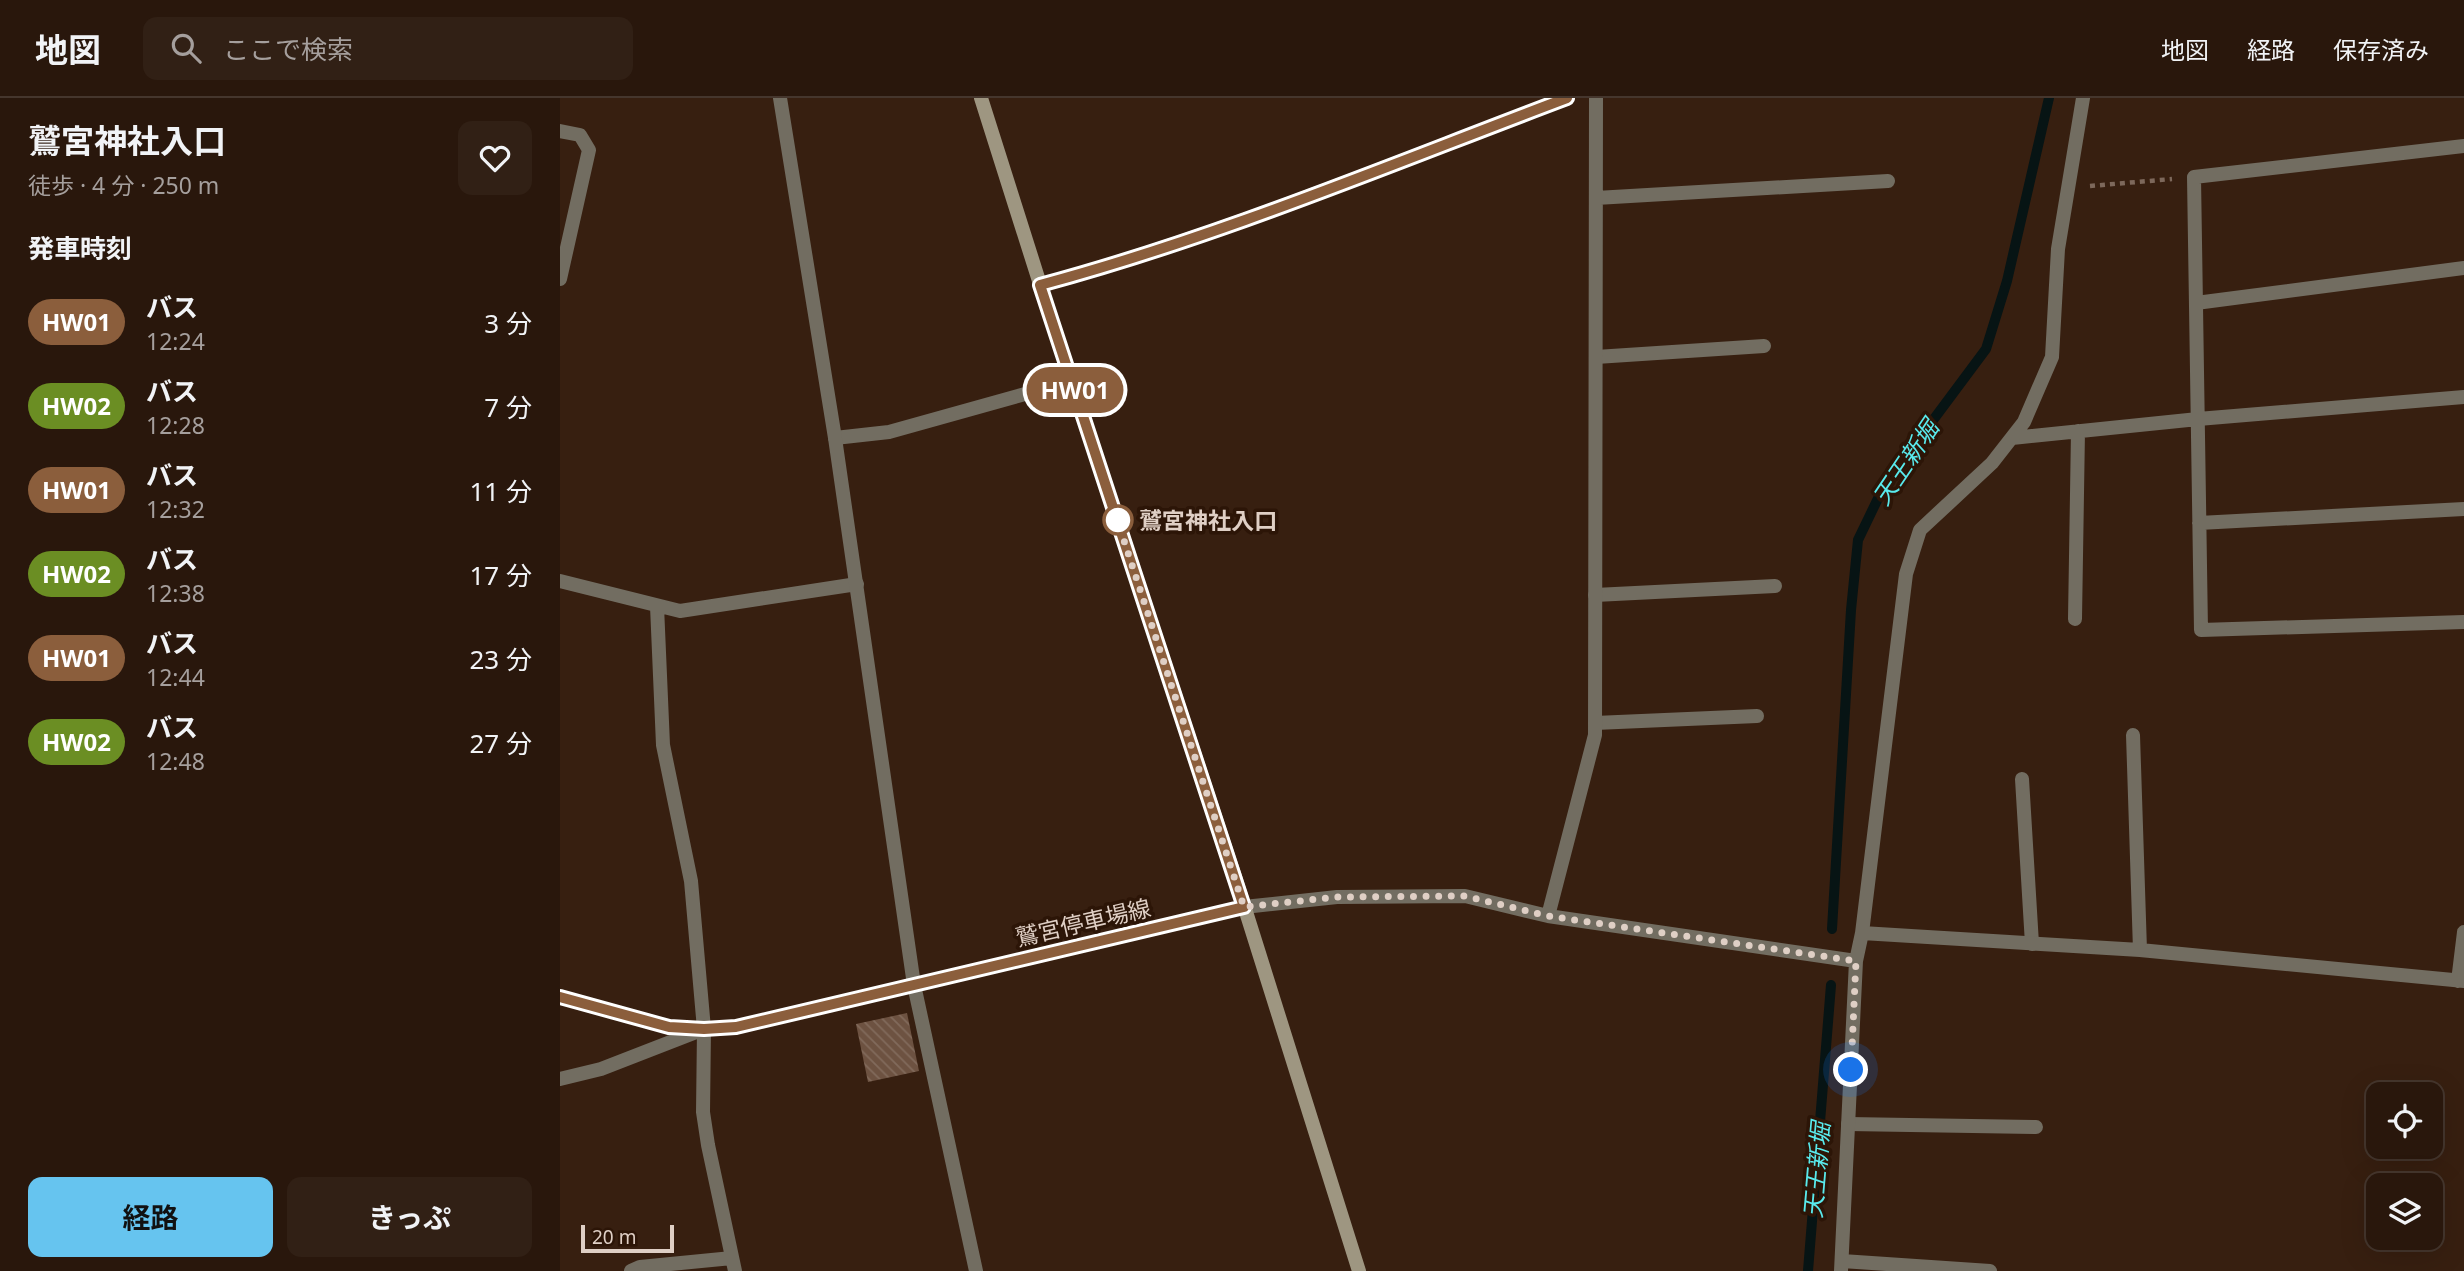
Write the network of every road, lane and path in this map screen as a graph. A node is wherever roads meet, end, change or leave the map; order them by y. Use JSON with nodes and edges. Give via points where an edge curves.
{"nodes":[{"id":1,"x":780,"y":98,"type":"edge"},
{"id":2,"x":981,"y":98,"type":"edge"},
{"id":3,"x":1567,"y":98,"type":"edge"},
{"id":4,"x":1596,"y":98,"type":"edge"},
{"id":5,"x":2083,"y":98,"type":"edge"},
{"id":6,"x":560,"y":131,"type":"edge"},
{"id":7,"x":2464,"y":146,"type":"edge"},
{"id":8,"x":2194,"y":177,"type":"junction"},
{"id":9,"x":1888,"y":181,"type":"dead end"},
{"id":10,"x":2068,"y":188,"type":"junction"},
{"id":11,"x":1595,"y":198,"type":"junction"},
{"id":12,"x":2464,"y":268,"type":"edge"},
{"id":13,"x":560,"y":279,"type":"edge"},
{"id":14,"x":1040,"y":285,"type":"junction"},
{"id":15,"x":2196,"y":303,"type":"junction"},
{"id":16,"x":1764,"y":346,"type":"dead end"},
{"id":17,"x":1595,"y":356,"type":"junction"},
{"id":18,"x":1072,"y":382,"type":"junction"},
{"id":19,"x":2464,"y":397,"type":"edge"},
{"id":20,"x":2197,"y":419,"type":"junction"},
{"id":21,"x":2078,"y":431,"type":"junction"},
{"id":22,"x":835,"y":438,"type":"junction"},
{"id":23,"x":2012,"y":438,"type":"junction"},
{"id":24,"x":2464,"y":509,"type":"edge"},
{"id":25,"x":2199,"y":523,"type":"junction"},
{"id":26,"x":560,"y":581,"type":"edge"},
{"id":27,"x":857,"y":584,"type":"junction"},
{"id":28,"x":1775,"y":586,"type":"dead end"},
{"id":29,"x":1595,"y":595,"type":"junction"},
{"id":30,"x":657,"y":606,"type":"junction"},
{"id":31,"x":2075,"y":619,"type":"dead end"},
{"id":32,"x":2464,"y":622,"type":"edge"},
{"id":33,"x":1757,"y":716,"type":"dead end"},
{"id":34,"x":1595,"y":723,"type":"junction"},
{"id":35,"x":2133,"y":735,"type":"dead end"},
{"id":36,"x":2022,"y":779,"type":"dead end"},
{"id":37,"x":1244,"y":907,"type":"junction"},
{"id":38,"x":1548,"y":916,"type":"junction"},
{"id":39,"x":2464,"y":932,"type":"edge"},
{"id":40,"x":1862,"y":933,"type":"junction"},
{"id":41,"x":2032,"y":944,"type":"junction"},
{"id":42,"x":2140,"y":950,"type":"junction"},
{"id":43,"x":1856,"y":961,"type":"junction"},
{"id":44,"x":2461,"y":981,"type":"edge"},
{"id":45,"x":914,"y":985,"type":"junction"},
{"id":46,"x":560,"y":997,"type":"edge"},
{"id":47,"x":704,"y":1029,"type":"junction"},
{"id":48,"x":560,"y":1079,"type":"edge"},
{"id":49,"x":1848,"y":1124,"type":"junction"},
{"id":50,"x":2036,"y":1127,"type":"dead end"},
{"id":51,"x":734,"y":1265,"type":"edge"},
{"id":52,"x":1841,"y":1266,"type":"edge"},
{"id":53,"x":631,"y":1271,"type":"edge"},
{"id":54,"x":976,"y":1271,"type":"edge"},
{"id":55,"x":1359,"y":1271,"type":"edge"},
{"id":56,"x":1990,"y":1271,"type":"edge"}],
"edges":[{"from":1,"to":22,"type":"street"},
{"from":2,"to":14,"type":"street"},
{"from":3,"to":14,"type":"street","via":[[1239,221]]},
{"from":4,"to":11,"type":"street"},
{"from":5,"to":10,"type":"street"},
{"from":6,"to":13,"type":"street","via":[[580,135],[589,150]]},
{"from":7,"to":8,"type":"street"},
{"from":8,"to":10,"type":"path"},
{"from":8,"to":15,"type":"street"},
{"from":9,"to":11,"type":"street"},
{"from":10,"to":23,"type":"street","via":[[2058,248],[2052,357],[2024,422]]},
{"from":11,"to":17,"type":"street"},
{"from":12,"to":15,"type":"street"},
{"from":14,"to":18,"type":"street"},
{"from":15,"to":20,"type":"street"},
{"from":16,"to":17,"type":"street"},
{"from":17,"to":29,"type":"street"},
{"from":18,"to":22,"type":"street","via":[[889,432]]},
{"from":18,"to":37,"type":"street"},
{"from":19,"to":20,"type":"street"},
{"from":20,"to":21,"type":"street"},
{"from":20,"to":25,"type":"street"},
{"from":21,"to":23,"type":"street"},
{"from":21,"to":31,"type":"street"},
{"from":22,"to":27,"type":"street"},
{"from":23,"to":40,"type":"street","via":[[1992,463],[1920,530],[1906,574]]},
{"from":24,"to":25,"type":"street"},
{"from":25,"to":32,"type":"street","via":[[2201,630]]},
{"from":26,"to":30,"type":"street"},
{"from":27,"to":30,"type":"street","via":[[680,611]]},
{"from":27,"to":45,"type":"street"},
{"from":28,"to":29,"type":"street"},
{"from":29,"to":34,"type":"street"},
{"from":30,"to":47,"type":"street","via":[[663,745],[691,881]]},
{"from":33,"to":34,"type":"street"},
{"from":34,"to":38,"type":"street"},
{"from":35,"to":42,"type":"street"},
{"from":36,"to":41,"type":"street"},
{"from":37,"to":38,"type":"street","via":[[1336,897],[1465,896]]},
{"from":37,"to":45,"type":"street","name":"鷲宮停車場線"},
{"from":37,"to":55,"type":"street"},
{"from":38,"to":43,"type":"street"},
{"from":39,"to":44,"type":"street"},
{"from":40,"to":41,"type":"street"},
{"from":40,"to":43,"type":"street"},
{"from":41,"to":42,"type":"street"},
{"from":42,"to":44,"type":"street"},
{"from":43,"to":49,"type":"street"},
{"from":45,"to":47,"type":"street","name":"鷲宮停車場線","via":[[736,1027]]},
{"from":45,"to":54,"type":"street"},
{"from":46,"to":47,"type":"street","name":"鷲宮停車場線","via":[[669,1027]]},
{"from":47,"to":48,"type":"street","via":[[601,1069]]},
{"from":47,"to":51,"type":"street","via":[[703,1112]]},
{"from":49,"to":50,"type":"street"},
{"from":49,"to":52,"type":"street"},
{"from":51,"to":53,"type":"street"},
{"from":52,"to":56,"type":"street"}]}
